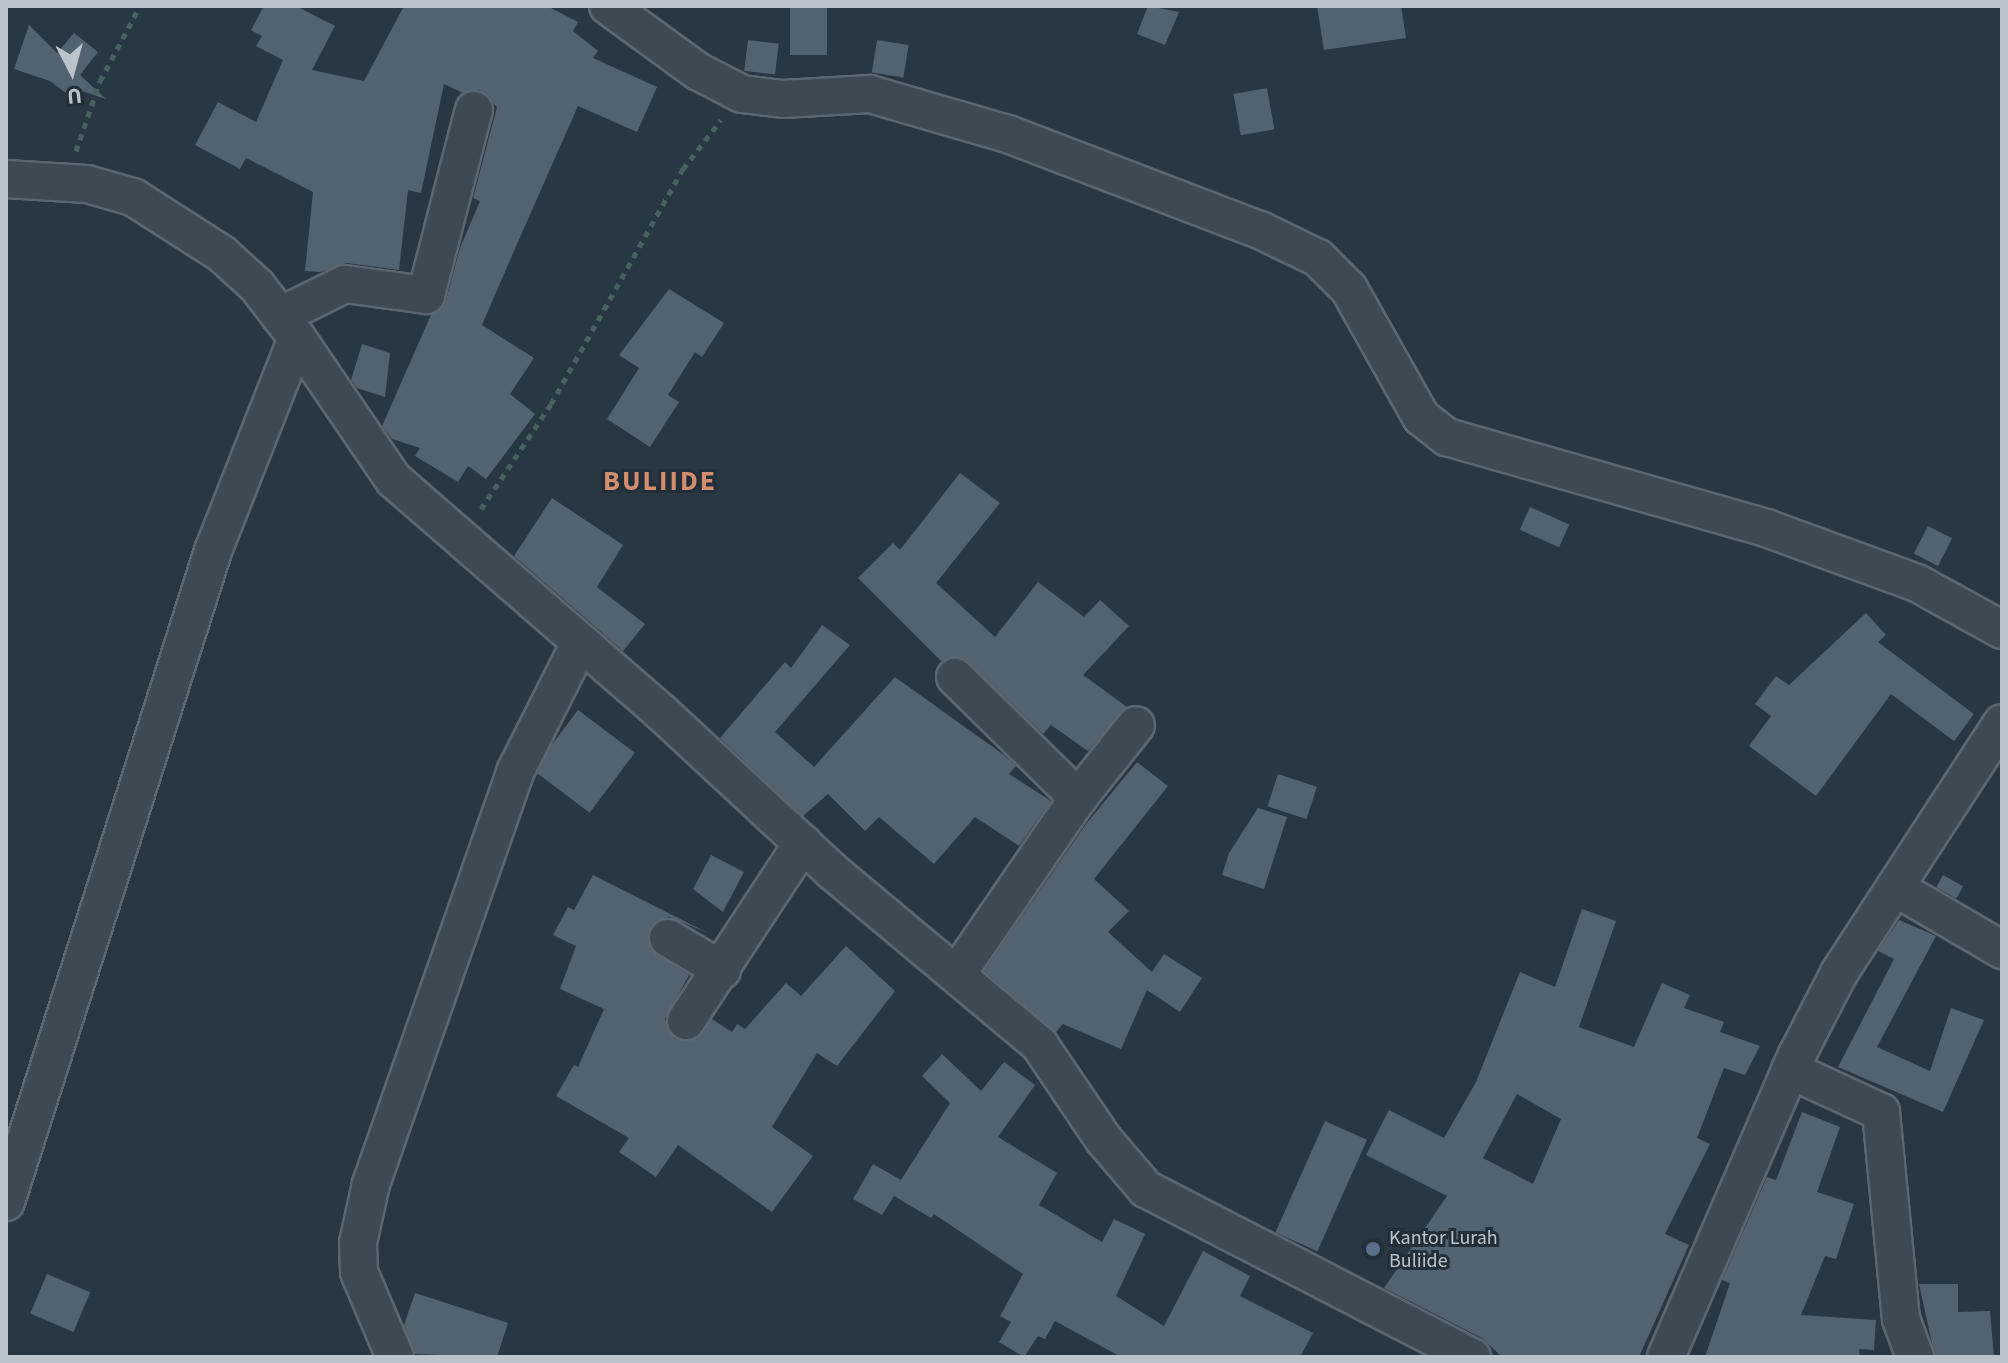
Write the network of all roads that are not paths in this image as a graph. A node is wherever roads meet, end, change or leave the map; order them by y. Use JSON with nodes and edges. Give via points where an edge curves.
{"nodes":[{"id":1,"x":608,"y":6,"type":"edge"},
{"id":2,"x":474,"y":110,"type":"dead end"},
{"id":3,"x":6,"y":179,"type":"edge"},
{"id":4,"x":289,"y":327,"type":"junction"},
{"id":5,"x":2002,"y":630,"type":"edge"},
{"id":6,"x":579,"y":645,"type":"junction"},
{"id":7,"x":955,"y":677,"type":"dead end"},
{"id":8,"x":2002,"y":723,"type":"edge"},
{"id":9,"x":1136,"y":725,"type":"dead end"},
{"id":10,"x":1078,"y":798,"type":"junction"},
{"id":11,"x":803,"y":843,"type":"junction"},
{"id":12,"x":1896,"y":888,"type":"junction"},
{"id":13,"x":668,"y":938,"type":"dead end"},
{"id":14,"x":2002,"y":950,"type":"edge"},
{"id":15,"x":722,"y":970,"type":"junction"},
{"id":16,"x":957,"y":974,"type":"junction"},
{"id":17,"x":686,"y":1021,"type":"dead end"},
{"id":18,"x":1790,"y":1070,"type":"junction"},
{"id":19,"x":6,"y":1202,"type":"edge"},
{"id":20,"x":395,"y":1357,"type":"edge"},
{"id":21,"x":1472,"y":1357,"type":"edge"},
{"id":22,"x":1666,"y":1357,"type":"edge"},
{"id":23,"x":1915,"y":1357,"type":"edge"}],
"edges":[{"from":1,"to":5,"type":"street","via":[[699,72],[742,94],[783,99],[870,94],[1008,134],[1260,230],[1318,258],[1349,289],[1421,417],[1447,437],[1766,528],[1917,583]]},
{"from":2,"to":4,"type":"street","via":[[426,295],[345,284]]},
{"from":3,"to":4,"type":"street","via":[[65,181],[133,197],[165,213],[222,254]]},
{"from":4,"to":6,"type":"street","via":[[372,453],[460,541]]},
{"from":4,"to":19,"type":"street"},
{"from":6,"to":11,"type":"street"},
{"from":6,"to":20,"type":"street","via":[[515,772],[371,1184],[358,1243],[359,1272]]},
{"from":7,"to":10,"type":"street"},
{"from":8,"to":12,"type":"street"},
{"from":9,"to":10,"type":"street"},
{"from":10,"to":16,"type":"street"},
{"from":11,"to":15,"type":"street"},
{"from":11,"to":16,"type":"street"},
{"from":12,"to":14,"type":"street"},
{"from":12,"to":18,"type":"street","via":[[1839,973]]},
{"from":13,"to":15,"type":"street"},
{"from":15,"to":17,"type":"street"},
{"from":16,"to":21,"type":"street","via":[[1039,1044],[1104,1140],[1158,1198]]},
{"from":18,"to":22,"type":"street"},
{"from":18,"to":23,"type":"street","via":[[1881,1112],[1901,1319]]}]}
